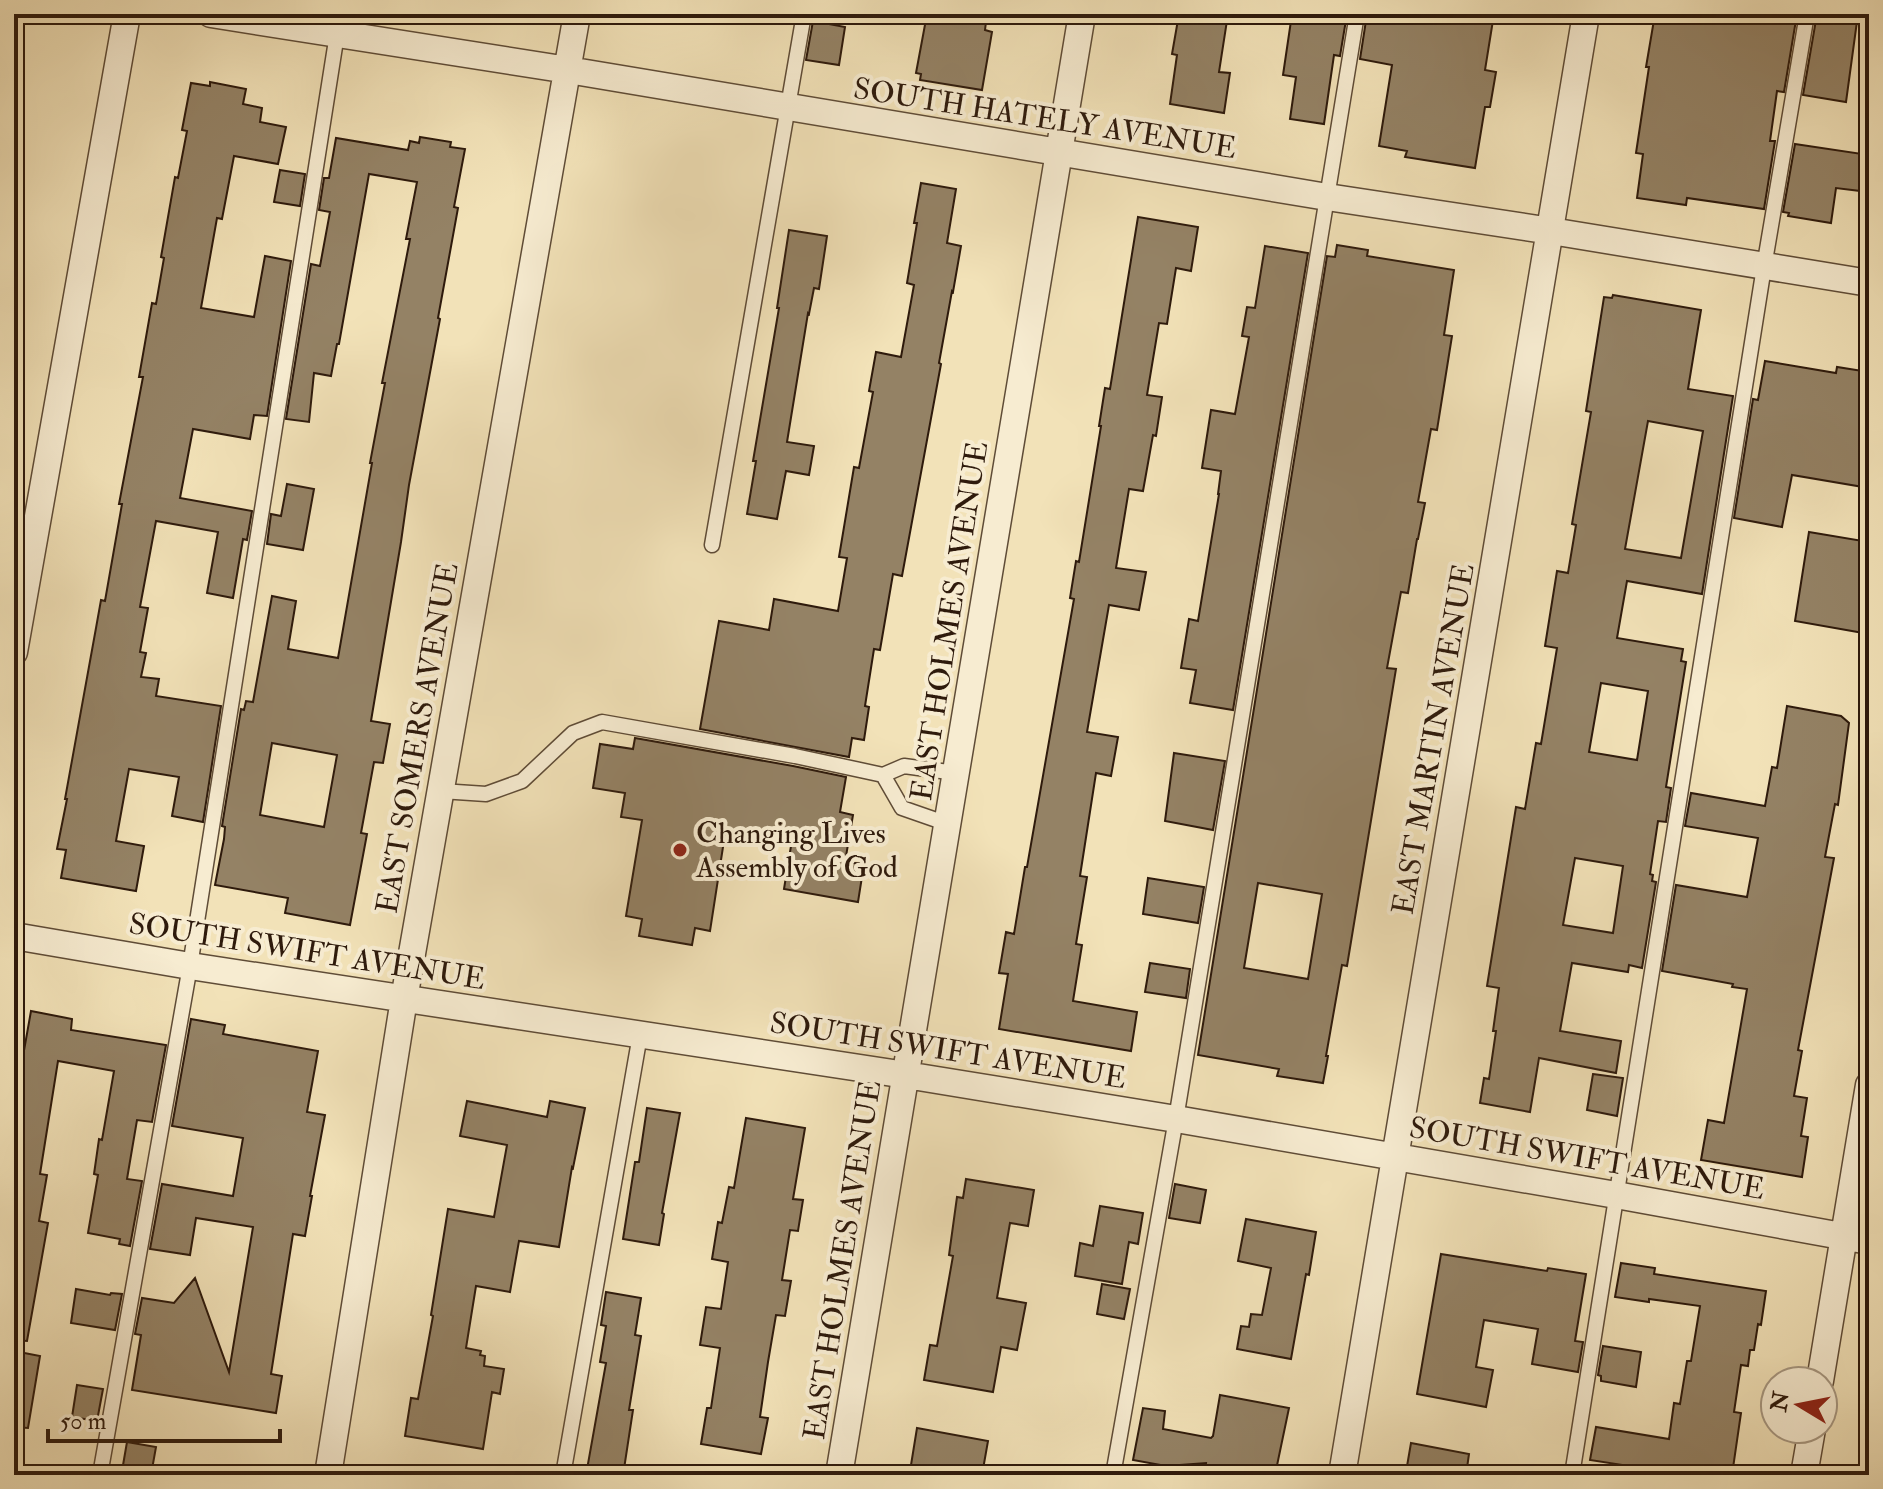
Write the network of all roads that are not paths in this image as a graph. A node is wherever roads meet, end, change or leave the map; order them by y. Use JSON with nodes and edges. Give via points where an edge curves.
{"nodes":[{"id":1,"x":127,"y":14,"type":"edge"},
{"id":2,"x":211,"y":14,"type":"edge"},
{"id":3,"x":577,"y":14,"type":"edge"},
{"id":4,"x":804,"y":14,"type":"edge"},
{"id":5,"x":1082,"y":14,"type":"edge"},
{"id":6,"x":1357,"y":14,"type":"edge"},
{"id":7,"x":1586,"y":14,"type":"edge"},
{"id":8,"x":1807,"y":14,"type":"edge"},
{"id":9,"x":337,"y":34,"type":"junction"},
{"id":10,"x":568,"y":70,"type":"junction"},
{"id":11,"x":789,"y":108,"type":"junction"},
{"id":12,"x":1060,"y":153,"type":"junction"},
{"id":13,"x":1327,"y":197,"type":"junction"},
{"id":14,"x":1551,"y":231,"type":"junction"},
{"id":15,"x":1764,"y":267,"type":"junction"},
{"id":16,"x":1869,"y":283,"type":"edge"},
{"id":17,"x":712,"y":545,"type":"dead end"},
{"id":18,"x":14,"y":652,"type":"edge"},
{"id":19,"x":956,"y":773,"type":"junction"},
{"id":20,"x":883,"y":775,"type":"junction"},
{"id":21,"x":441,"y":791,"type":"junction"},
{"id":22,"x":948,"y":824,"type":"junction"},
{"id":23,"x":14,"y":936,"type":"edge"},
{"id":24,"x":190,"y":966,"type":"junction"},
{"id":25,"x":404,"y":999,"type":"junction"},
{"id":26,"x":640,"y":1035,"type":"junction"},
{"id":27,"x":906,"y":1075,"type":"junction"},
{"id":28,"x":1869,"y":1085,"type":"edge"},
{"id":29,"x":1176,"y":1119,"type":"junction"},
{"id":30,"x":1393,"y":1157,"type":"junction"},
{"id":31,"x":1616,"y":1195,"type":"junction"},
{"id":32,"x":1856,"y":1238,"type":"edge"},
{"id":33,"x":1824,"y":1365,"type":"edge"},
{"id":34,"x":1809,"y":1445,"type":"edge"},
{"id":35,"x":100,"y":1475,"type":"edge"},
{"id":36,"x":328,"y":1475,"type":"edge"},
{"id":37,"x":563,"y":1475,"type":"edge"},
{"id":38,"x":839,"y":1475,"type":"edge"},
{"id":39,"x":1113,"y":1475,"type":"edge"},
{"id":40,"x":1342,"y":1475,"type":"edge"},
{"id":41,"x":1572,"y":1475,"type":"edge"},
{"id":42,"x":1804,"y":1475,"type":"edge"}],
"edges":[{"from":1,"to":18,"type":"street"},
{"from":2,"to":9,"type":"street","name":"SOUTH HATELY AVENUE"},
{"from":3,"to":10,"type":"street","name":"EAST SOMERS AVENUE"},
{"from":4,"to":11,"type":"lane"},
{"from":5,"to":12,"type":"street","name":"EAST HOLMES AVENUE"},
{"from":6,"to":13,"type":"lane"},
{"from":7,"to":14,"type":"street","name":"EAST MARTIN AVENUE"},
{"from":8,"to":15,"type":"lane"},
{"from":9,"to":10,"type":"street","name":"SOUTH HATELY AVENUE"},
{"from":9,"to":24,"type":"lane"},
{"from":10,"to":11,"type":"street","name":"SOUTH HATELY AVENUE"},
{"from":10,"to":21,"type":"street","name":"EAST SOMERS AVENUE"},
{"from":11,"to":12,"type":"street","name":"SOUTH HATELY AVENUE"},
{"from":11,"to":17,"type":"lane"},
{"from":12,"to":13,"type":"street","name":"SOUTH HATELY AVENUE"},
{"from":12,"to":19,"type":"street","name":"EAST HOLMES AVENUE"},
{"from":13,"to":14,"type":"street","name":"SOUTH HATELY AVENUE"},
{"from":13,"to":29,"type":"lane"},
{"from":14,"to":15,"type":"street","name":"SOUTH HATELY AVENUE"},
{"from":14,"to":30,"type":"street","name":"EAST MARTIN AVENUE"},
{"from":15,"to":16,"type":"street","name":"SOUTH HATELY AVENUE"},
{"from":15,"to":31,"type":"lane"},
{"from":19,"to":20,"type":"lane","via":[[904,766]]},
{"from":19,"to":22,"type":"street","name":"EAST HOLMES AVENUE"},
{"from":20,"to":21,"type":"lane","via":[[602,722],[573,733],[522,781],[486,794]]},
{"from":20,"to":22,"type":"lane","via":[[902,808]]},
{"from":21,"to":25,"type":"street","name":"EAST SOMERS AVENUE"},
{"from":22,"to":27,"type":"street","name":"EAST HOLMES AVENUE"},
{"from":23,"to":24,"type":"street","name":"SOUTH SWIFT AVENUE"},
{"from":24,"to":25,"type":"street","name":"SOUTH SWIFT AVENUE"},
{"from":24,"to":35,"type":"lane"},
{"from":25,"to":26,"type":"street","name":"SOUTH SWIFT AVENUE"},
{"from":25,"to":36,"type":"street","name":"EAST SOMERS AVENUE"},
{"from":26,"to":27,"type":"street","name":"SOUTH SWIFT AVENUE"},
{"from":26,"to":37,"type":"lane"},
{"from":27,"to":29,"type":"street","name":"SOUTH SWIFT AVENUE"},
{"from":27,"to":38,"type":"street","name":"EAST HOLMES AVENUE"},
{"from":28,"to":32,"type":"street"},
{"from":29,"to":30,"type":"street","name":"SOUTH SWIFT AVENUE"},
{"from":29,"to":39,"type":"lane"},
{"from":30,"to":31,"type":"street","name":"SOUTH SWIFT AVENUE"},
{"from":30,"to":40,"type":"street","name":"EAST MARTIN AVENUE"},
{"from":31,"to":32,"type":"street","name":"SOUTH SWIFT AVENUE"},
{"from":31,"to":41,"type":"lane"},
{"from":32,"to":33,"type":"street"},
{"from":34,"to":42,"type":"street"}]}
